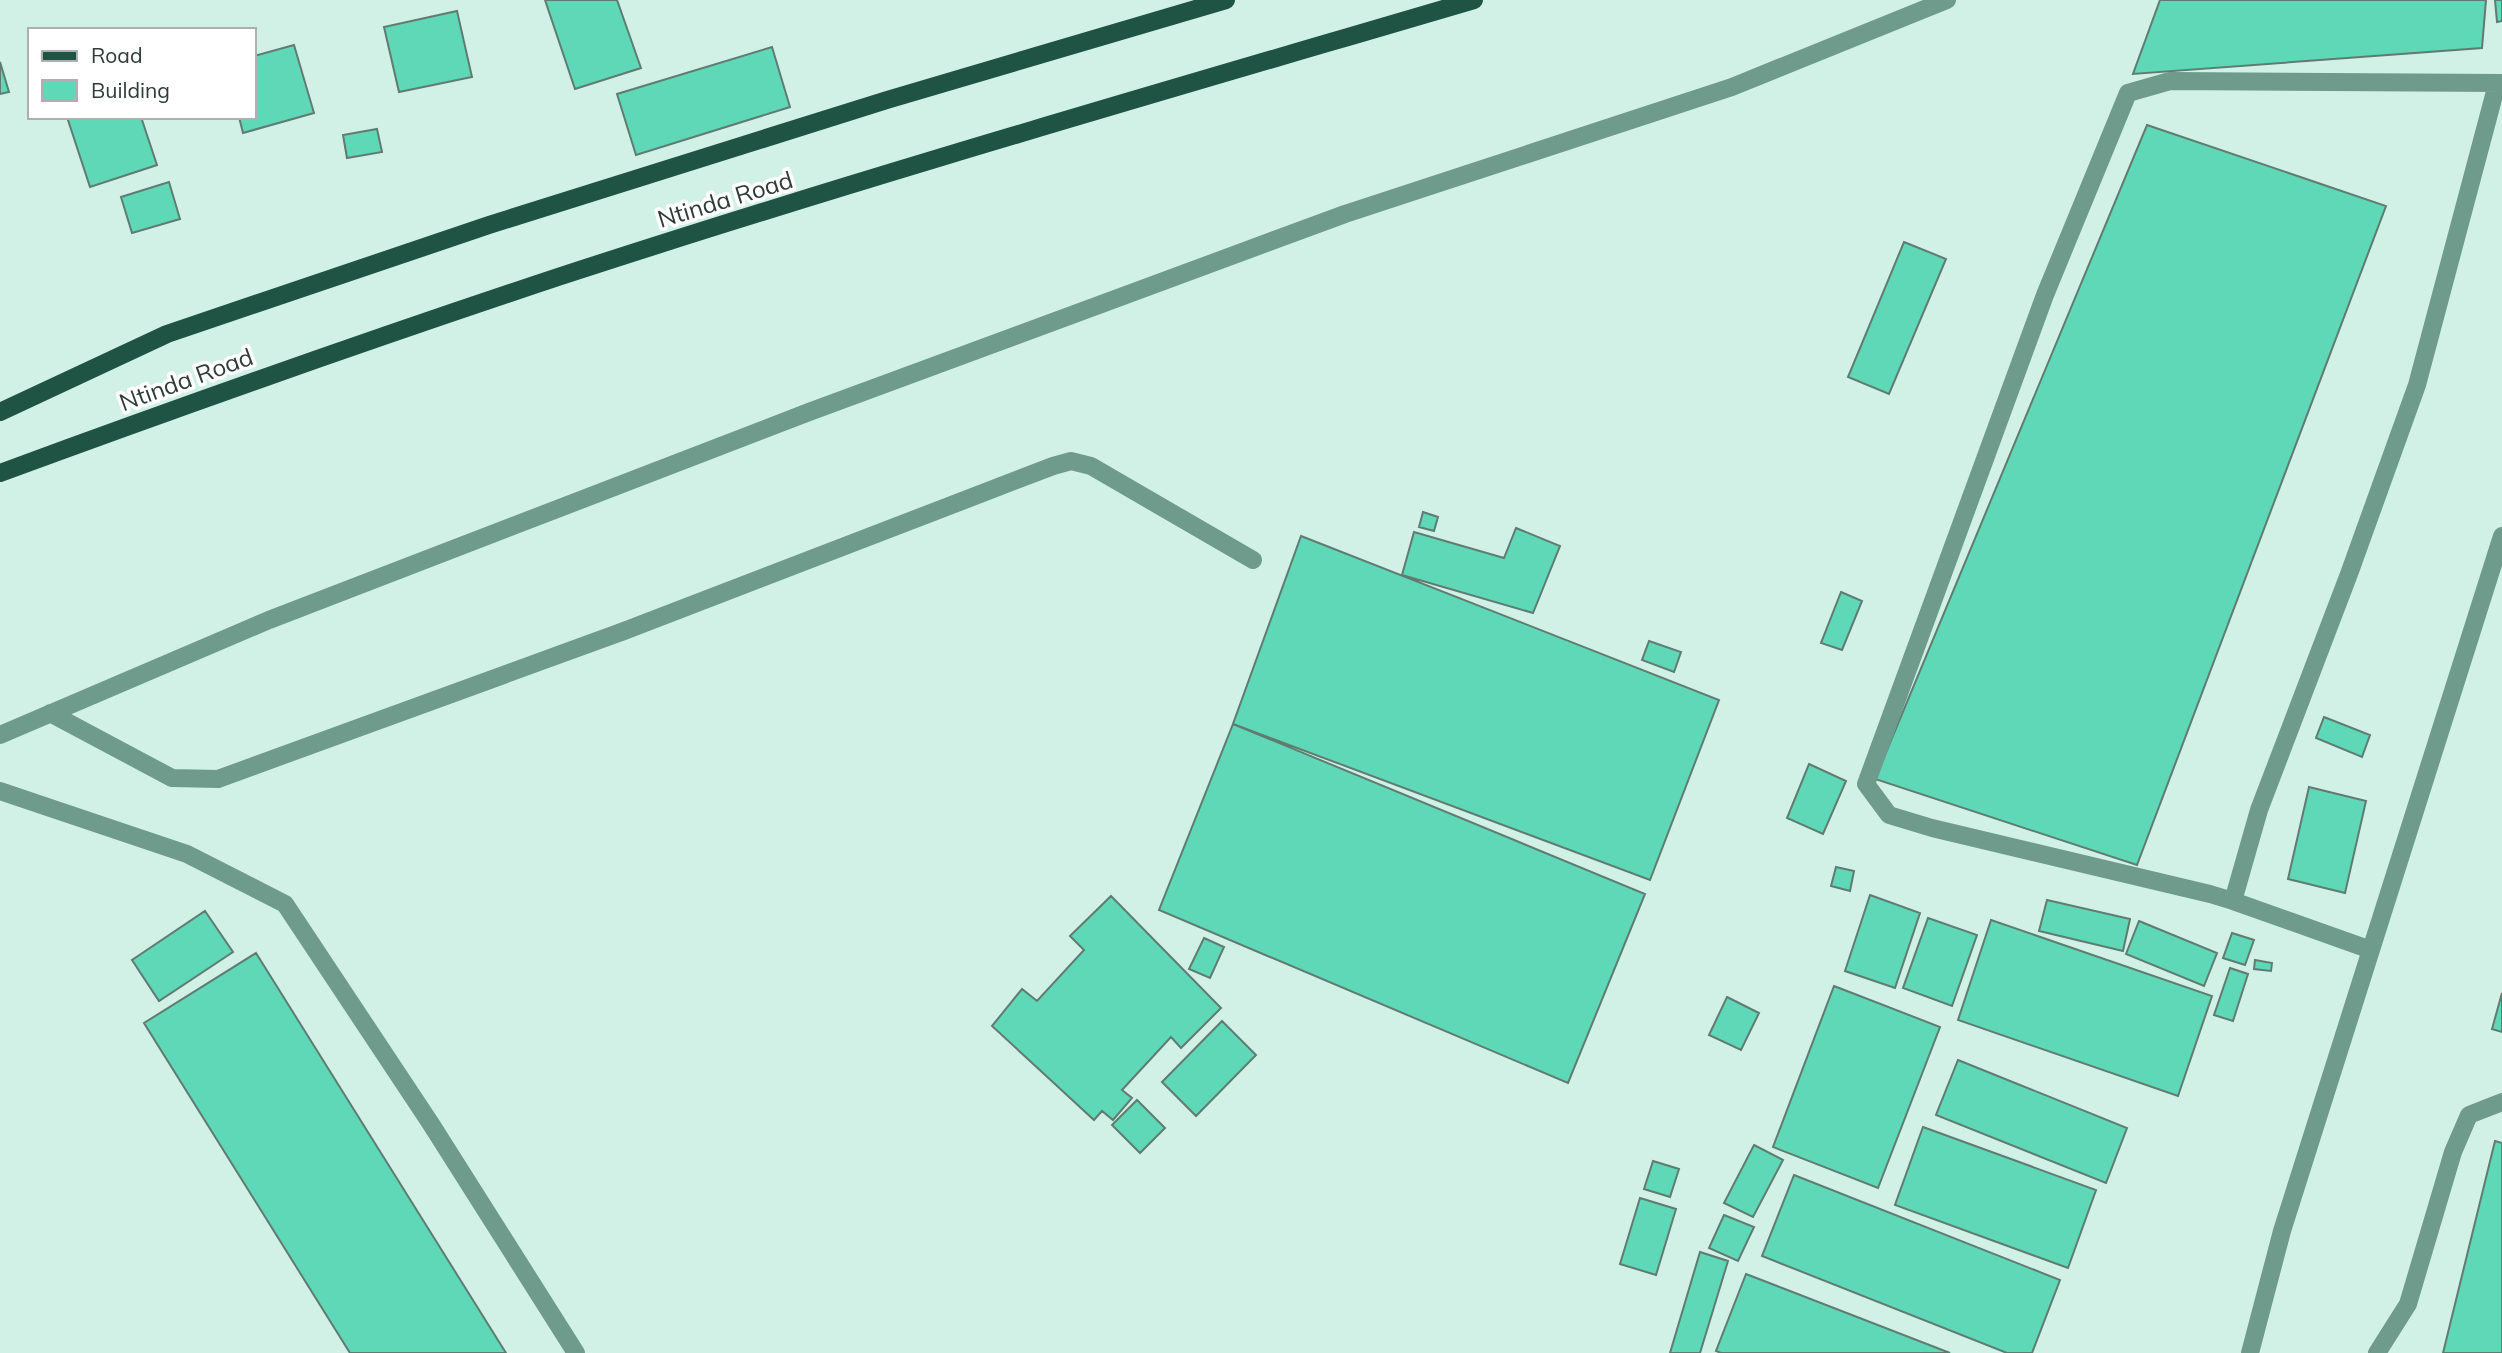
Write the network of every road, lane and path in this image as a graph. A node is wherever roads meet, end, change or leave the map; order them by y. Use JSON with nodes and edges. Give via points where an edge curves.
{"nodes":[{"id":1,"x":1226,"y":0,"type":"edge"},
{"id":2,"x":1474,"y":0,"type":"edge"},
{"id":3,"x":1947,"y":0,"type":"edge"},
{"id":4,"x":2499,"y":83,"type":"edge"},
{"id":5,"x":0,"y":412,"type":"edge"},
{"id":6,"x":0,"y":473,"type":"edge"},
{"id":7,"x":2502,"y":536,"type":"edge"},
{"id":8,"x":1253,"y":560,"type":"dead end"},
{"id":9,"x":50,"y":713,"type":"junction"},
{"id":10,"x":0,"y":734,"type":"edge"},
{"id":11,"x":0,"y":791,"type":"edge"},
{"id":12,"x":2233,"y":901,"type":"junction"},
{"id":13,"x":2371,"y":950,"type":"junction"},
{"id":14,"x":2502,"y":1102,"type":"edge"},
{"id":15,"x":576,"y":1353,"type":"edge"},
{"id":16,"x":2250,"y":1353,"type":"edge"},
{"id":17,"x":2377,"y":1353,"type":"edge"}],
"edges":[{"from":1,"to":5,"type":"main road","name":"Ntinda Road","via":[[489,225],[167,334]]},
{"from":2,"to":6,"type":"main road","name":"Ntinda Road","via":[[944,156],[560,277]]},
{"from":3,"to":9,"type":"lane","via":[[1732,87],[1345,214],[809,412],[269,620]]},
{"from":4,"to":12,"type":"lane","via":[[2417,384],[2259,810]]},
{"from":4,"to":12,"type":"lane","via":[[2170,81],[2127,93],[2045,295],[1866,785],[1889,815]]},
{"from":7,"to":13,"type":"lane"},
{"from":8,"to":9,"type":"lane","via":[[1091,466],[1071,461],[218,779],[172,778]]},
{"from":9,"to":10,"type":"lane"},
{"from":11,"to":15,"type":"lane","via":[[187,854],[285,904]]},
{"from":12,"to":13,"type":"lane"},
{"from":13,"to":16,"type":"lane","via":[[2282,1231]]},
{"from":14,"to":17,"type":"lane","via":[[2469,1115],[2453,1152],[2408,1304]]}]}
